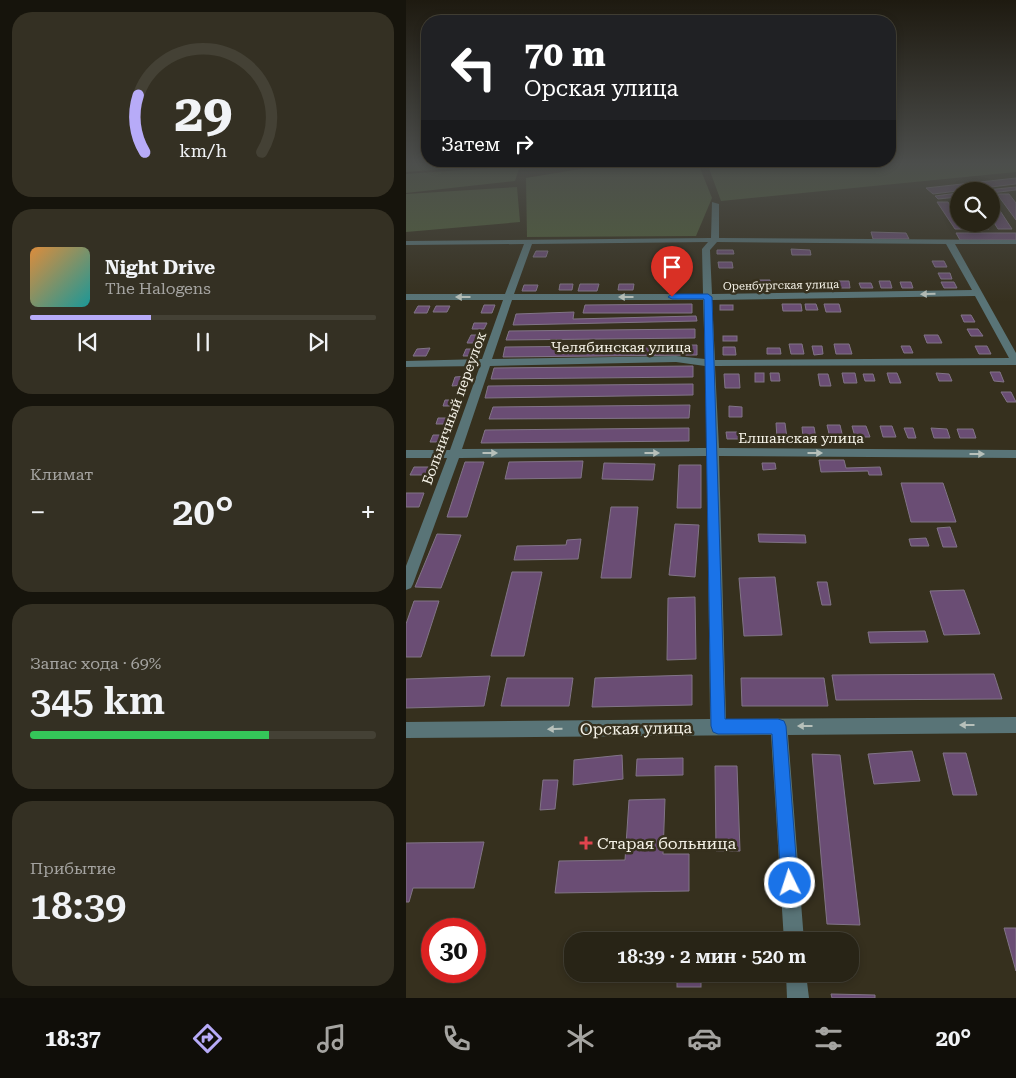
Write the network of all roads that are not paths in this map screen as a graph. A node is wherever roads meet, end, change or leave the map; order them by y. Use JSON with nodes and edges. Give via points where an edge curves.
{"nodes":[{"id":1,"x":715,"y":210,"type":"edge"},
{"id":2,"x":715,"y":240,"type":"junction"},
{"id":3,"x":528,"y":242,"type":"junction"},
{"id":4,"x":1016,"y":242,"type":"edge"},
{"id":5,"x":406,"y":243,"type":"edge"},
{"id":6,"x":950,"y":243,"type":"junction"},
{"id":7,"x":977,"y":293,"type":"junction"},
{"id":8,"x":406,"y":297,"type":"edge"},
{"id":9,"x":508,"y":297,"type":"junction"},
{"id":10,"x":708,"y":297,"type":"junction"},
{"id":11,"x":1016,"y":361,"type":"edge"},
{"id":12,"x":487,"y":362,"type":"junction"},
{"id":13,"x":710,"y":362,"type":"junction"},
{"id":14,"x":406,"y":364,"type":"edge"},
{"id":15,"x":713,"y":452,"type":"junction"},
{"id":16,"x":406,"y":454,"type":"edge"},
{"id":17,"x":454,"y":454,"type":"junction"},
{"id":18,"x":1016,"y":454,"type":"edge"},
{"id":19,"x":407,"y":581,"type":"edge"},
{"id":20,"x":1016,"y":725,"type":"edge"},
{"id":21,"x":718,"y":726,"type":"junction"},
{"id":22,"x":778,"y":726,"type":"junction"},
{"id":23,"x":406,"y":730,"type":"edge"},
{"id":24,"x":793,"y":932,"type":"edge"},
{"id":25,"x":797,"y":982,"type":"edge"},
{"id":26,"x":798,"y":998,"type":"edge"}],
"edges":[{"from":1,"to":2,"type":"street"},
{"from":2,"to":3,"type":"street"},
{"from":2,"to":6,"type":"street"},
{"from":2,"to":10,"type":"street","via":[[706,249]]},
{"from":3,"to":5,"type":"street"},
{"from":3,"to":9,"type":"street","name":"Больничный переулок"},
{"from":4,"to":6,"type":"street"},
{"from":6,"to":7,"type":"street"},
{"from":7,"to":10,"type":"street","name":"Оренбургская улица","one_way":true},
{"from":7,"to":11,"type":"street"},
{"from":9,"to":8,"type":"street","name":"Оренбургская улица","one_way":true},
{"from":10,"to":9,"type":"street","name":"Оренбургская улица","one_way":true},
{"from":9,"to":12,"type":"street","name":"Больничный переулок"},
{"from":10,"to":13,"type":"street"},
{"from":11,"to":13,"type":"street","name":"Челябинская улица"},
{"from":12,"to":13,"type":"street","name":"Челябинская улица","via":[[676,359]]},
{"from":12,"to":14,"type":"street","name":"Челябинская улица"},
{"from":12,"to":17,"type":"street","name":"Больничный переулок"},
{"from":13,"to":15,"type":"street"},
{"from":17,"to":15,"type":"street","name":"Елшанская улица","one_way":true},
{"from":15,"to":18,"type":"street","name":"Елшанская улица","one_way":true},
{"from":15,"to":21,"type":"street"},
{"from":16,"to":17,"type":"street","name":"Елшанская улица"},
{"from":17,"to":19,"type":"street","name":"Больничный переулок"},
{"from":20,"to":22,"type":"street","name":"Орская улица","one_way":true},
{"from":21,"to":22,"type":"street","name":"Орская улица"},
{"from":21,"to":23,"type":"street","name":"Орская улица","one_way":true},
{"from":22,"to":24,"type":"street"},
{"from":25,"to":26,"type":"street"}]}
